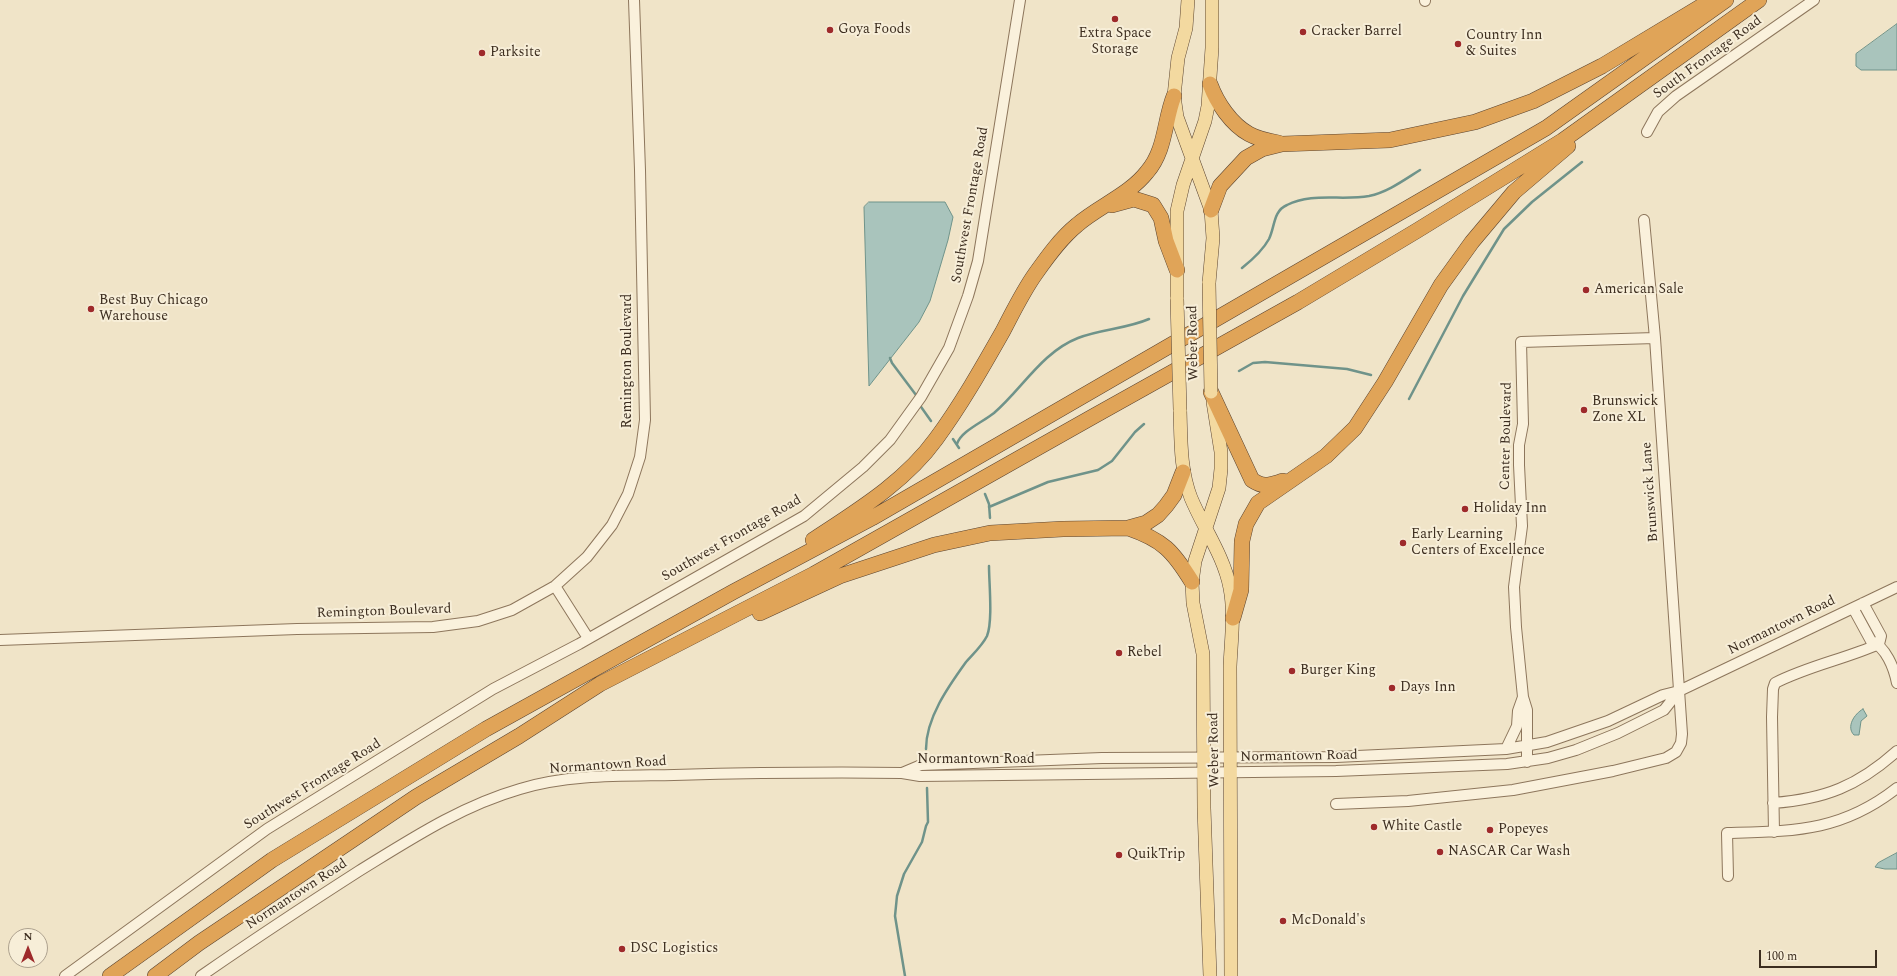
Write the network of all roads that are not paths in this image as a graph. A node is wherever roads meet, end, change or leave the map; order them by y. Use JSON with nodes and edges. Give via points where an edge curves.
{"nodes":[{"id":1,"x":634,"y":0,"type":"edge"},
{"id":2,"x":1020,"y":0,"type":"edge"},
{"id":3,"x":1188,"y":0,"type":"edge"},
{"id":4,"x":1212,"y":0,"type":"edge"},
{"id":5,"x":1713,"y":0,"type":"edge"},
{"id":6,"x":1726,"y":0,"type":"edge"},
{"id":7,"x":1759,"y":0,"type":"edge"},
{"id":8,"x":1814,"y":0,"type":"edge"},
{"id":9,"x":1210,"y":84,"type":"junction"},
{"id":10,"x":1174,"y":96,"type":"junction"},
{"id":11,"x":1647,"y":132,"type":"dead end"},
{"id":12,"x":1282,"y":144,"type":"junction"},
{"id":13,"x":1192,"y":158,"type":"junction"},
{"id":14,"x":1211,"y":210,"type":"junction"},
{"id":15,"x":1097,"y":211,"type":"junction"},
{"id":16,"x":1644,"y":220,"type":"dead end"},
{"id":17,"x":1177,"y":270,"type":"junction"},
{"id":18,"x":1655,"y":338,"type":"junction"},
{"id":19,"x":1211,"y":392,"type":"junction"},
{"id":20,"x":1184,"y":472,"type":"junction"},
{"id":21,"x":1292,"y":479,"type":"junction"},
{"id":22,"x":1128,"y":528,"type":"junction"},
{"id":23,"x":1205,"y":529,"type":"junction"},
{"id":24,"x":1192,"y":582,"type":"junction"},
{"id":25,"x":555,"y":586,"type":"junction"},
{"id":26,"x":1897,"y":587,"type":"edge"},
{"id":27,"x":733,"y":592,"type":"junction"},
{"id":28,"x":1858,"y":606,"type":"junction"},
{"id":29,"x":1233,"y":618,"type":"junction"},
{"id":30,"x":588,"y":638,"type":"junction"},
{"id":31,"x":0,"y":640,"type":"edge"},
{"id":32,"x":1879,"y":644,"type":"junction"},
{"id":33,"x":1897,"y":683,"type":"edge"},
{"id":34,"x":600,"y":684,"type":"junction"},
{"id":35,"x":1679,"y":691,"type":"junction"},
{"id":36,"x":1523,"y":698,"type":"junction"},
{"id":37,"x":1527,"y":746,"type":"junction"},
{"id":38,"x":1506,"y":749,"type":"junction"},
{"id":39,"x":1897,"y":751,"type":"edge"},
{"id":40,"x":1204,"y":758,"type":"junction"},
{"id":41,"x":1231,"y":758,"type":"junction"},
{"id":42,"x":1527,"y":762,"type":"junction"},
{"id":43,"x":902,"y":773,"type":"junction"},
{"id":44,"x":1204,"y":773,"type":"junction"},
{"id":45,"x":1232,"y":773,"type":"junction"},
{"id":46,"x":1897,"y":788,"type":"edge"},
{"id":47,"x":1774,"y":803,"type":"junction"},
{"id":48,"x":1336,"y":804,"type":"dead end"},
{"id":49,"x":1774,"y":832,"type":"junction"},
{"id":50,"x":1728,"y":876,"type":"dead end"},
{"id":51,"x":65,"y":976,"type":"edge"},
{"id":52,"x":110,"y":976,"type":"edge"},
{"id":53,"x":155,"y":976,"type":"edge"},
{"id":54,"x":201,"y":976,"type":"edge"},
{"id":55,"x":1210,"y":976,"type":"edge"},
{"id":56,"x":1231,"y":976,"type":"edge"}],
"edges":[{"from":1,"to":25,"type":"street","name":"Remington Boulevard","via":[[645,420],[640,457],[628,494],[612,526],[587,557]]},
{"from":2,"to":30,"type":"street","name":"Southwest Frontage Road","via":[[978,261],[949,348],[921,397],[885,445],[863,467],[804,516]]},
{"from":3,"to":10,"type":"main road","name":"Weber Road","via":[[1186,28],[1178,58]]},
{"from":4,"to":9,"type":"main road","name":"Weber Road"},
{"from":5,"to":12,"type":"highway","via":[[1602,66],[1533,101],[1475,122],[1390,140]]},
{"from":6,"to":27,"type":"highway","via":[[1546,128],[872,518]]},
{"from":7,"to":21,"type":"highway","via":[[1596,122],[1514,192],[1472,242],[1441,285],[1382,388],[1355,428],[1326,456]]},
{"from":7,"to":34,"type":"highway","via":[[1562,141],[1298,302],[814,574]]},
{"from":8,"to":11,"type":"street","name":"South Frontage Road","via":[[1676,96],[1658,112]]},
{"from":9,"to":12,"type":"highway","via":[[1224,110],[1243,130],[1258,138]]},
{"from":9,"to":13,"type":"main road","name":"Weber Road","via":[[1205,121]]},
{"from":10,"to":13,"type":"main road","name":"Weber Road","via":[[1177,117]]},
{"from":10,"to":15,"type":"highway","via":[[1158,156],[1151,167],[1131,187]]},
{"from":12,"to":14,"type":"highway","via":[[1262,149],[1246,158],[1220,186]]},
{"from":13,"to":14,"type":"main road","name":"Weber Road"},
{"from":13,"to":17,"type":"main road","name":"Weber Road","via":[[1177,211]]},
{"from":14,"to":19,"type":"main road","name":"Weber Road","bridge":true,"via":[[1213,238],[1208,283]]},
{"from":15,"to":17,"type":"highway","via":[[1134,199],[1154,205],[1161,218]]},
{"from":15,"to":27,"type":"highway","via":[[1077,225],[1055,248],[1035,275],[968,392],[936,440],[913,465],[885,491]]},
{"from":16,"to":18,"type":"street","name":"Brunswick Lane"},
{"from":17,"to":20,"type":"main road","name":"Weber Road","bridge":true},
{"from":18,"to":35,"type":"street","name":"Brunswick Lane"},
{"from":18,"to":36,"type":"street","name":"Center Boulevard","via":[[1521,342],[1523,424],[1519,465],[1522,526],[1514,587]]},
{"from":19,"to":21,"type":"highway","via":[[1252,480],[1260,485],[1268,485]]},
{"from":19,"to":23,"type":"main road","name":"Weber Road","via":[[1221,452],[1221,469],[1219,488]]},
{"from":20,"to":22,"type":"highway","via":[[1174,494],[1158,515],[1146,523]]},
{"from":20,"to":23,"type":"main road","name":"Weber Road"},
{"from":21,"to":29,"type":"highway","via":[[1258,503],[1246,524],[1242,541],[1241,590]]},
{"from":22,"to":24,"type":"highway","via":[[1150,536],[1164,545],[1180,562]]},
{"from":22,"to":34,"type":"highway","via":[[990,533],[934,545],[840,576]]},
{"from":23,"to":24,"type":"main road","name":"Weber Road","via":[[1195,561]]},
{"from":23,"to":29,"type":"main road","name":"Weber Road","via":[[1230,587]]},
{"from":24,"to":40,"type":"main road","name":"Weber Road","via":[[1193,603],[1203,654]]},
{"from":25,"to":30,"type":"street"},
{"from":25,"to":31,"type":"street","name":"Remington Boulevard","via":[[512,610],[478,621],[433,626]]},
{"from":26,"to":28,"type":"street","name":"Normantown Road"},
{"from":27,"to":52,"type":"highway","via":[[486,729],[278,856]]},
{"from":28,"to":32,"type":"street","via":[[1881,636]]},
{"from":28,"to":35,"type":"street","name":"Normantown Road"},
{"from":29,"to":41,"type":"main road","name":"Weber Road","via":[[1230,667]]},
{"from":30,"to":51,"type":"street","name":"Southwest Frontage Road","via":[[493,689],[267,829]]},
{"from":32,"to":33,"type":"street","via":[[1892,666]]},
{"from":32,"to":47,"type":"street","via":[[1775,683],[1772,717]]},
{"from":34,"to":53,"type":"highway","via":[[416,797]]},
{"from":35,"to":37,"type":"street","name":"Normantown Road","via":[[1663,695],[1601,723],[1547,742]]},
{"from":35,"to":42,"type":"street","name":"Normantown Road","via":[[1664,710],[1618,733],[1576,750]]},
{"from":35,"to":48,"type":"street","name":"Brunswick Lane","via":[[1681,743],[1676,752],[1666,758],[1513,790],[1408,801]]},
{"from":36,"to":37,"type":"street","name":"Center Boulevard","via":[[1527,710]]},
{"from":36,"to":38,"type":"street","name":"Center Boulevard","via":[[1518,711],[1517,726]]},
{"from":37,"to":38,"type":"street","name":"Normantown Road"},
{"from":37,"to":42,"type":"street","name":"Center Boulevard"},
{"from":38,"to":41,"type":"street","name":"Normantown Road","via":[[1357,756]]},
{"from":39,"to":47,"type":"street","via":[[1872,771],[1832,793]]},
{"from":40,"to":41,"type":"street","name":"Normantown Road"},
{"from":40,"to":43,"type":"street","name":"Normantown Road","via":[[1102,758],[921,765]]},
{"from":40,"to":44,"type":"main road","name":"Weber Road"},
{"from":41,"to":45,"type":"main road","name":"Weber Road"},
{"from":42,"to":45,"type":"street","name":"Normantown Road"},
{"from":43,"to":44,"type":"street","name":"Normantown Road","via":[[920,776]]},
{"from":43,"to":54,"type":"street","name":"Normantown Road","via":[[622,776],[568,780],[521,788],[467,807],[423,831],[282,920]]},
{"from":44,"to":45,"type":"street","name":"Normantown Road"},
{"from":44,"to":55,"type":"main road","name":"Weber Road"},
{"from":45,"to":56,"type":"main road","name":"Weber Road"},
{"from":46,"to":49,"type":"street","via":[[1842,820],[1816,827]]},
{"from":47,"to":49,"type":"street"},
{"from":49,"to":50,"type":"street","via":[[1727,833]]}]}
